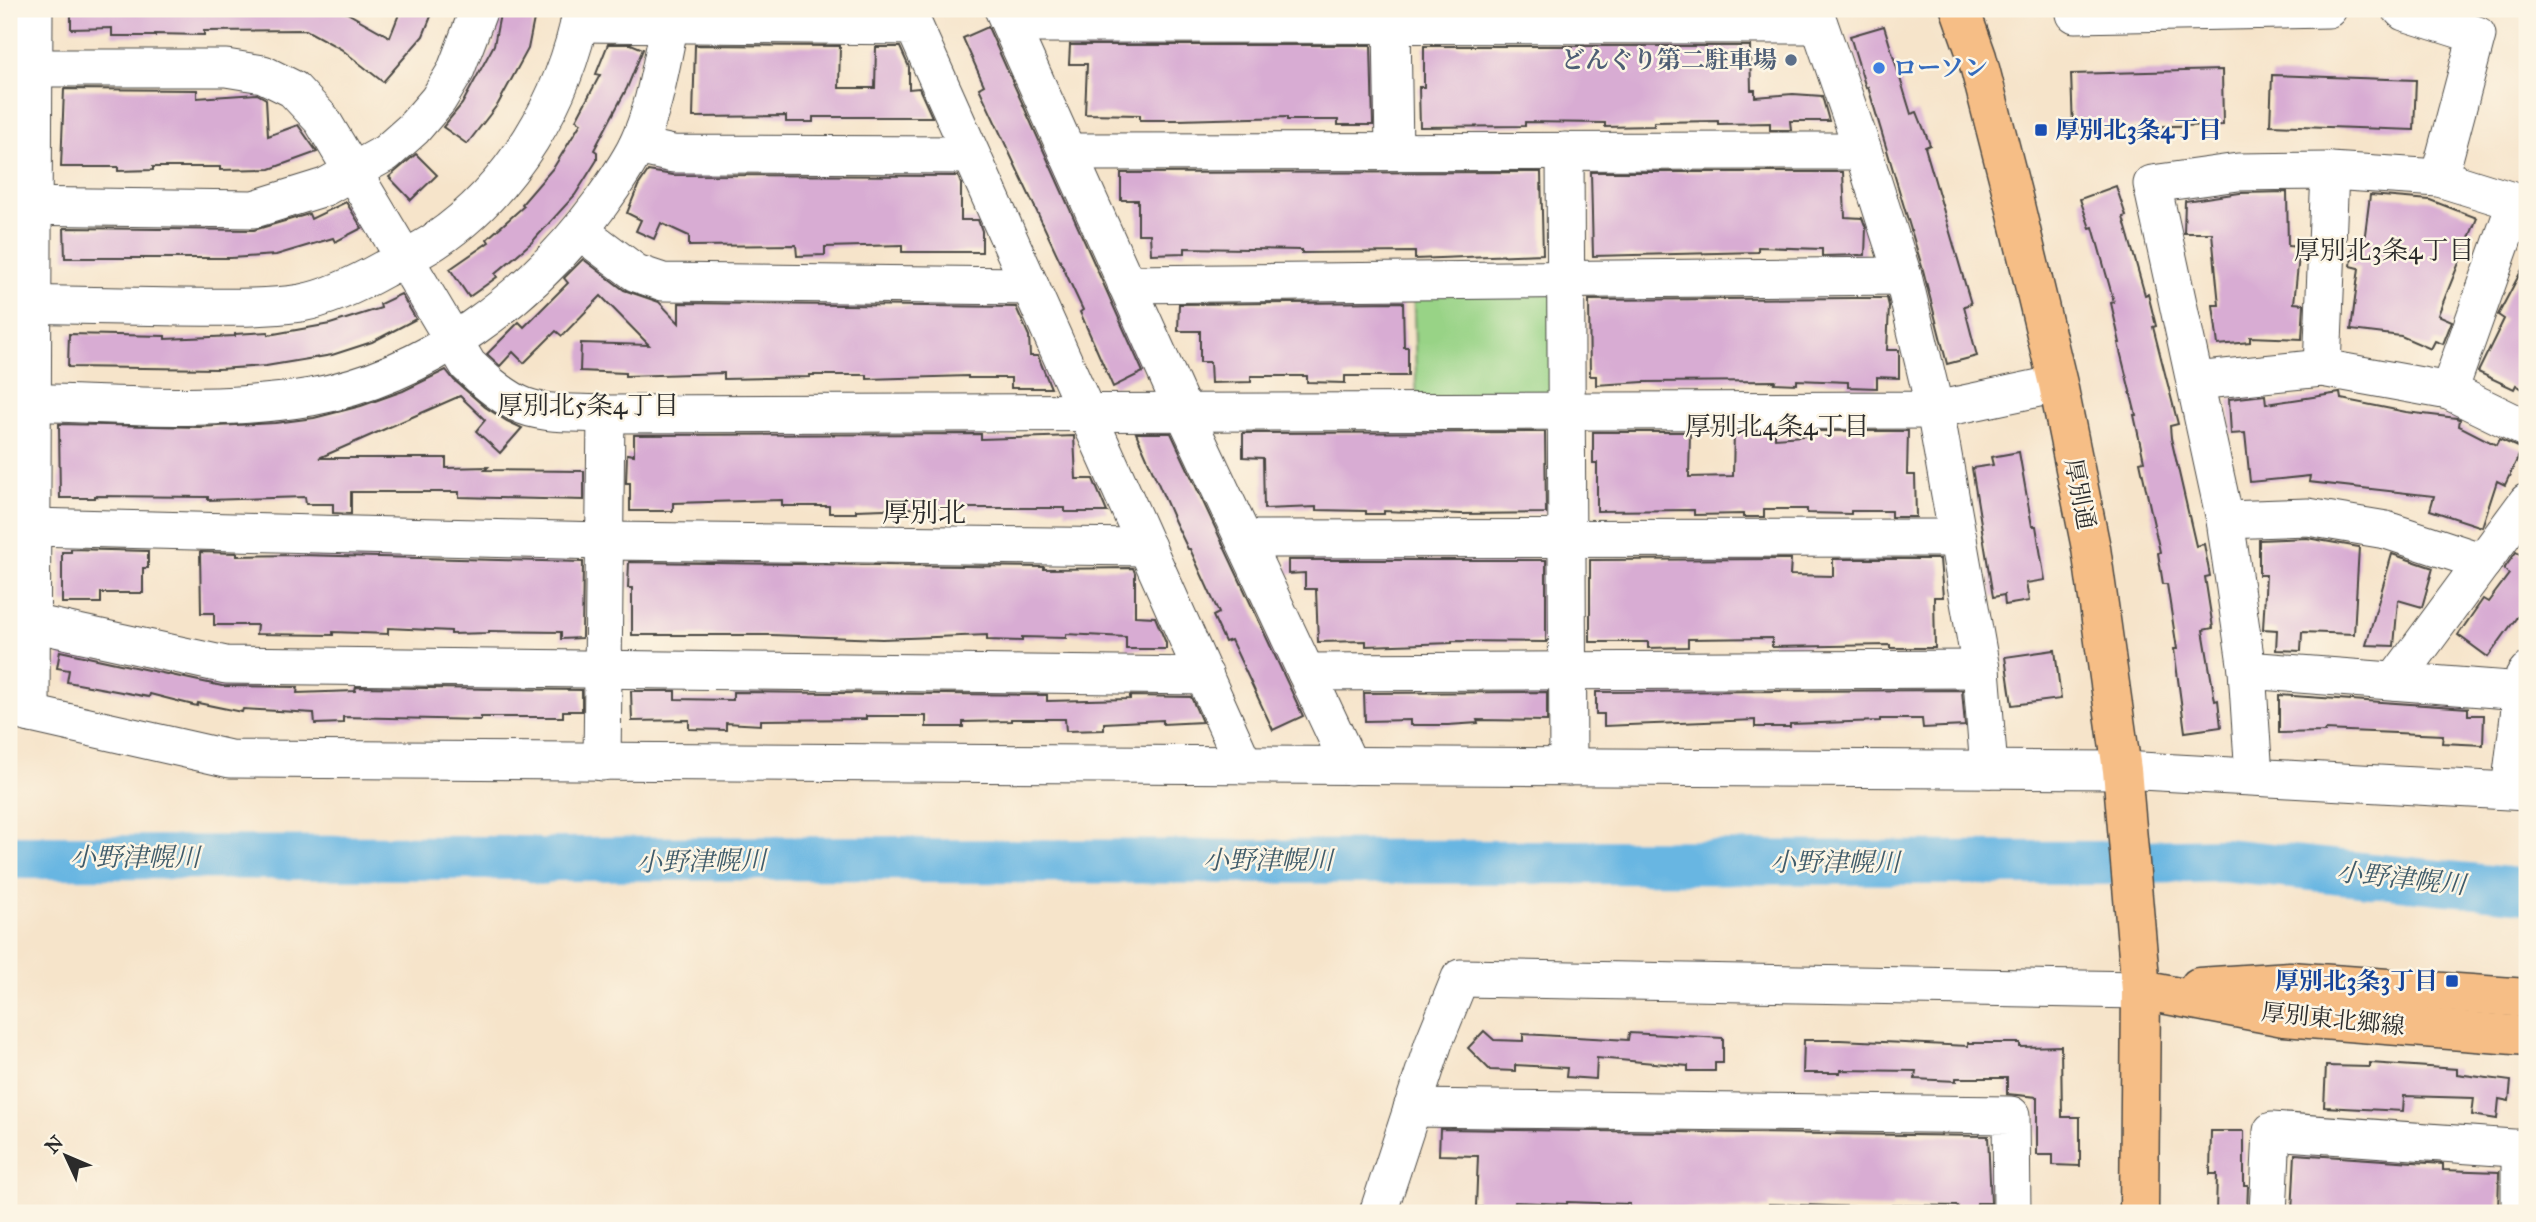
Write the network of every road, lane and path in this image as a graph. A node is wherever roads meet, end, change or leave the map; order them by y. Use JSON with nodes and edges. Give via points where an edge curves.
{"nodes":[{"id":1,"x":34,"y":9,"type":"edge"},
{"id":2,"x":479,"y":9,"type":"edge"},
{"id":3,"x":1961,"y":9,"type":"edge"},
{"id":4,"x":2328,"y":9,"type":"edge"},
{"id":5,"x":2401,"y":9,"type":"edge"},
{"id":6,"x":2075,"y":14,"type":"dead end"},
{"id":7,"x":580,"y":16,"type":"edge"},
{"id":8,"x":1007,"y":16,"type":"edge"},
{"id":9,"x":1816,"y":17,"type":"edge"},
{"id":10,"x":670,"y":23,"type":"junction"},
{"id":11,"x":1392,"y":24,"type":"junction"},
{"id":12,"x":21,"y":68,"type":"edge"},
{"id":13,"x":637,"y":146,"type":"junction"},
{"id":14,"x":1394,"y":151,"type":"junction"},
{"id":15,"x":1565,"y":151,"type":"junction"},
{"id":16,"x":1863,"y":151,"type":"junction"},
{"id":17,"x":1066,"y":152,"type":"junction"},
{"id":18,"x":971,"y":155,"type":"junction"},
{"id":19,"x":2329,"y":171,"type":"junction"},
{"id":20,"x":353,"y":172,"type":"junction"},
{"id":21,"x":2439,"y":178,"type":"junction"},
{"id":22,"x":21,"y":206,"type":"edge"},
{"id":23,"x":2522,"y":206,"type":"edge"},
{"id":24,"x":580,"y":231,"type":"junction"},
{"id":25,"x":404,"y":259,"type":"junction"},
{"id":26,"x":1903,"y":276,"type":"junction"},
{"id":27,"x":1565,"y":280,"type":"junction"},
{"id":28,"x":1126,"y":284,"type":"junction"},
{"id":29,"x":1030,"y":286,"type":"junction"},
{"id":30,"x":21,"y":304,"type":"edge"},
{"id":31,"x":453,"y":340,"type":"junction"},
{"id":32,"x":2322,"y":368,"type":"junction"},
{"id":33,"x":2195,"y":381,"type":"junction"},
{"id":34,"x":2058,"y":384,"type":"junction"},
{"id":35,"x":2449,"y":391,"type":"junction"},
{"id":36,"x":20,"y":402,"type":"edge"},
{"id":37,"x":1935,"y":410,"type":"junction"},
{"id":38,"x":1566,"y":411,"type":"junction"},
{"id":39,"x":1184,"y":412,"type":"junction"},
{"id":40,"x":1087,"y":413,"type":"junction"},
{"id":41,"x":606,"y":414,"type":"junction"},
{"id":42,"x":2527,"y":429,"type":"edge"},
{"id":43,"x":2527,"y":502,"type":"edge"},
{"id":44,"x":2225,"y":520,"type":"junction"},
{"id":45,"x":32,"y":527,"type":"junction"},
{"id":46,"x":1958,"y":538,"type":"junction"},
{"id":47,"x":1244,"y":539,"type":"junction"},
{"id":48,"x":1567,"y":539,"type":"junction"},
{"id":49,"x":604,"y":541,"type":"junction"},
{"id":50,"x":1147,"y":547,"type":"junction"},
{"id":51,"x":2483,"y":562,"type":"junction"},
{"id":52,"x":32,"y":623,"type":"junction"},
{"id":53,"x":1981,"y":669,"type":"junction"},
{"id":54,"x":603,"y":670,"type":"junction"},
{"id":55,"x":2247,"y":670,"type":"junction"},
{"id":56,"x":1567,"y":671,"type":"junction"},
{"id":57,"x":1306,"y":672,"type":"junction"},
{"id":58,"x":1205,"y":677,"type":"junction"},
{"id":59,"x":2395,"y":681,"type":"junction"},
{"id":60,"x":2525,"y":681,"type":"edge"},
{"id":61,"x":20,"y":712,"type":"edge"},
{"id":62,"x":602,"y":762,"type":"junction"},
{"id":63,"x":1244,"y":765,"type":"junction"},
{"id":64,"x":1350,"y":766,"type":"junction"},
{"id":65,"x":1568,"y":767,"type":"junction"},
{"id":66,"x":1989,"y":769,"type":"junction"},
{"id":67,"x":2122,"y":770,"type":"junction"},
{"id":68,"x":2254,"y":776,"type":"junction"},
{"id":69,"x":2518,"y":791,"type":"edge"},
{"id":70,"x":2141,"y":990,"type":"junction"},
{"id":71,"x":2527,"y":998,"type":"edge"},
{"id":72,"x":2527,"y":1036,"type":"edge"},
{"id":73,"x":1412,"y":1108,"type":"junction"},
{"id":74,"x":2524,"y":1148,"type":"edge"},
{"id":75,"x":1378,"y":1213,"type":"edge"},
{"id":76,"x":2012,"y":1213,"type":"edge"},
{"id":77,"x":2139,"y":1213,"type":"edge"},
{"id":78,"x":2268,"y":1213,"type":"edge"},
{"id":79,"x":2520,"y":1213,"type":"edge"}],
"edges":[{"from":1,"to":12,"type":"street"},
{"from":2,"to":20,"type":"street","via":[[455,72],[438,100],[386,153]]},
{"from":3,"to":34,"type":"main road","name":"厚別通"},
{"from":4,"to":6,"type":"street"},
{"from":5,"to":21,"type":"street","via":[[2477,35]]},
{"from":7,"to":10,"type":"street"},
{"from":7,"to":25,"type":"street","via":[[556,92],[510,170],[479,205],[436,241]]},
{"from":8,"to":11,"type":"street"},
{"from":8,"to":17,"type":"street"},
{"from":9,"to":11,"type":"street"},
{"from":9,"to":16,"type":"street"},
{"from":10,"to":13,"type":"street","via":[[653,102]]},
{"from":10,"to":18,"type":"street","via":[[914,26]]},
{"from":11,"to":14,"type":"street"},
{"from":12,"to":20,"type":"street","via":[[226,68],[263,74],[293,89],[321,120]]},
{"from":12,"to":22,"type":"street"},
{"from":13,"to":18,"type":"street","via":[[673,154]]},
{"from":13,"to":24,"type":"street"},
{"from":14,"to":15,"type":"street"},
{"from":14,"to":17,"type":"street"},
{"from":15,"to":16,"type":"street"},
{"from":15,"to":27,"type":"street"},
{"from":16,"to":26,"type":"street"},
{"from":17,"to":28,"type":"street"},
{"from":18,"to":29,"type":"street"},
{"from":19,"to":21,"type":"street"},
{"from":19,"to":32,"type":"street"},
{"from":19,"to":33,"type":"street","via":[[2238,172],[2152,184]]},
{"from":20,"to":22,"type":"street","via":[[325,187],[254,209]]},
{"from":20,"to":25,"type":"street"},
{"from":21,"to":23,"type":"street"},
{"from":22,"to":30,"type":"street"},
{"from":23,"to":35,"type":"street"},
{"from":24,"to":29,"type":"street","via":[[636,273],[663,282]]},
{"from":24,"to":31,"type":"street","via":[[492,315]]},
{"from":25,"to":30,"type":"street","via":[[357,284],[304,302],[259,308]]},
{"from":25,"to":31,"type":"street"},
{"from":26,"to":27,"type":"street"},
{"from":26,"to":37,"type":"street"},
{"from":27,"to":28,"type":"street"},
{"from":27,"to":38,"type":"street"},
{"from":28,"to":39,"type":"street"},
{"from":29,"to":40,"type":"street"},
{"from":30,"to":36,"type":"street"},
{"from":31,"to":36,"type":"street","via":[[389,374],[312,396],[226,406]]},
{"from":31,"to":41,"type":"street","via":[[468,365],[519,404],[548,411]]},
{"from":32,"to":33,"type":"street"},
{"from":32,"to":35,"type":"street"},
{"from":33,"to":44,"type":"street"},
{"from":34,"to":37,"type":"street"},
{"from":34,"to":67,"type":"main road","name":"厚別通","via":[[2091,548]]},
{"from":35,"to":42,"type":"street"},
{"from":36,"to":45,"type":"street"},
{"from":37,"to":38,"type":"street"},
{"from":37,"to":46,"type":"street"},
{"from":38,"to":39,"type":"street"},
{"from":38,"to":48,"type":"street"},
{"from":39,"to":40,"type":"street"},
{"from":39,"to":47,"type":"street"},
{"from":40,"to":41,"type":"street"},
{"from":40,"to":50,"type":"street"},
{"from":41,"to":49,"type":"street"},
{"from":43,"to":51,"type":"street"},
{"from":44,"to":51,"type":"street","via":[[2308,517],[2386,530]]},
{"from":44,"to":55,"type":"street"},
{"from":45,"to":49,"type":"street"},
{"from":45,"to":52,"type":"street"},
{"from":46,"to":48,"type":"street"},
{"from":46,"to":53,"type":"street"},
{"from":47,"to":48,"type":"street"},
{"from":47,"to":57,"type":"street"},
{"from":48,"to":56,"type":"street"},
{"from":49,"to":50,"type":"street"},
{"from":49,"to":54,"type":"street"},
{"from":50,"to":58,"type":"street"},
{"from":51,"to":59,"type":"street"},
{"from":52,"to":54,"type":"street","via":[[226,666]]},
{"from":52,"to":61,"type":"street"},
{"from":53,"to":56,"type":"street"},
{"from":53,"to":66,"type":"street"},
{"from":54,"to":58,"type":"street"},
{"from":54,"to":62,"type":"street"},
{"from":55,"to":59,"type":"street"},
{"from":55,"to":68,"type":"street"},
{"from":56,"to":57,"type":"street"},
{"from":56,"to":65,"type":"street"},
{"from":57,"to":64,"type":"street"},
{"from":58,"to":63,"type":"street"},
{"from":59,"to":60,"type":"street"},
{"from":60,"to":69,"type":"street"},
{"from":61,"to":62,"type":"street","via":[[230,760]]},
{"from":62,"to":63,"type":"street"},
{"from":63,"to":64,"type":"street"},
{"from":64,"to":65,"type":"street"},
{"from":65,"to":66,"type":"street"},
{"from":66,"to":67,"type":"street"},
{"from":67,"to":68,"type":"street"},
{"from":67,"to":70,"type":"main road","name":"厚別通"},
{"from":68,"to":69,"type":"street"},
{"from":70,"to":71,"type":"main road","name":"厚別東北郷線","via":[[2290,981]]},
{"from":70,"to":72,"type":"main road","name":"厚別東北郷線","via":[[2284,1017]]},
{"from":70,"to":73,"type":"street","via":[[1460,978]]},
{"from":70,"to":77,"type":"main road"},
{"from":73,"to":75,"type":"street"},
{"from":73,"to":76,"type":"street","via":[[2011,1115]]},
{"from":74,"to":78,"type":"street","via":[[2272,1131]]},
{"from":74,"to":79,"type":"street"}]}
